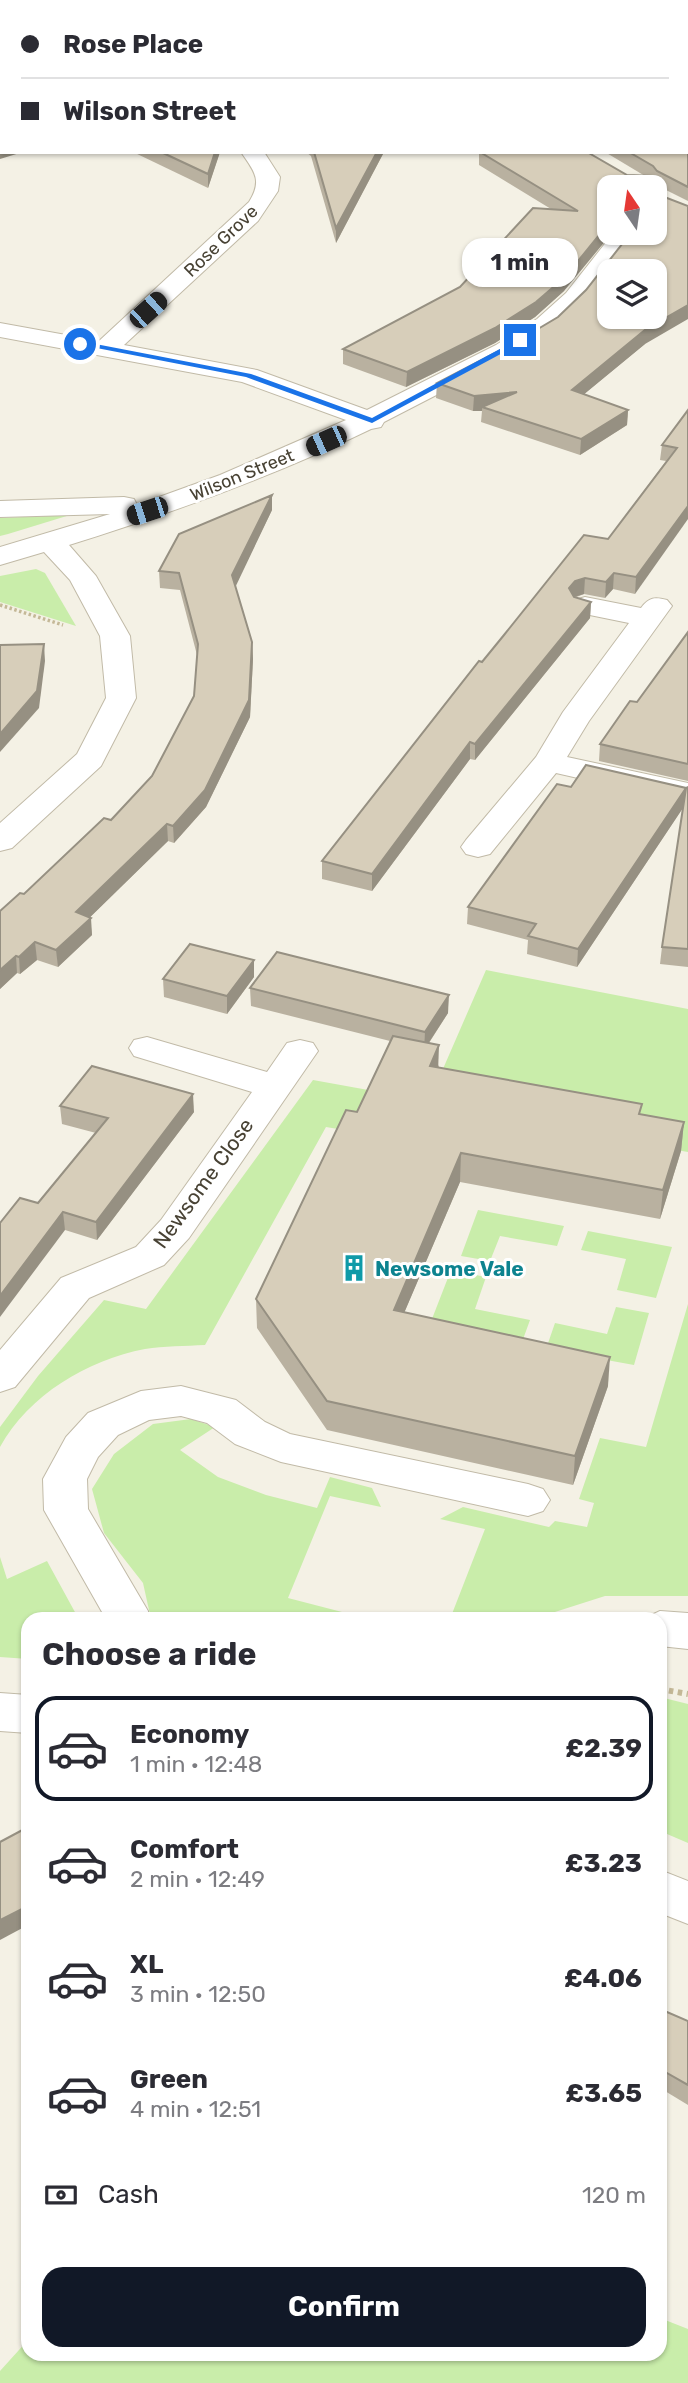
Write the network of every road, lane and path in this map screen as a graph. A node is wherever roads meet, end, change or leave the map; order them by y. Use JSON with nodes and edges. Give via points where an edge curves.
{"nodes":[{"id":1,"x":254,"y":154,"type":"edge"},
{"id":2,"x":616,"y":245,"type":"edge"},
{"id":3,"x":0,"y":330,"type":"edge"},
{"id":4,"x":106,"y":348,"type":"junction"},
{"id":5,"x":372,"y":421,"type":"junction"},
{"id":6,"x":171,"y":503,"type":"junction"},
{"id":7,"x":0,"y":509,"type":"edge"},
{"id":8,"x":50,"y":542,"type":"junction"},
{"id":9,"x":0,"y":556,"type":"edge"},
{"id":10,"x":0,"y":605,"type":"edge"},
{"id":11,"x":585,"y":606,"type":"edge"},
{"id":12,"x":116,"y":636,"type":"junction"},
{"id":13,"x":549,"y":761,"type":"junction"},
{"id":14,"x":688,"y":793,"type":"edge"},
{"id":15,"x":0,"y":841,"type":"edge"},
{"id":16,"x":478,"y":847,"type":"dead end"},
{"id":17,"x":148,"y":1048,"type":"dead end"},
{"id":18,"x":300,"y":1051,"type":"dead end"},
{"id":19,"x":273,"y":1086,"type":"junction"},
{"id":20,"x":0,"y":1377,"type":"edge"},
{"id":21,"x":528,"y":1500,"type":"dead end"},
{"id":22,"x":125,"y":1612,"type":"edge"},
{"id":23,"x":667,"y":1630,"type":"edge"},
{"id":24,"x":688,"y":1631,"type":"edge"},
{"id":25,"x":667,"y":1690,"type":"edge"},
{"id":26,"x":688,"y":1694,"type":"edge"},
{"id":27,"x":0,"y":1712,"type":"edge"},
{"id":28,"x":21,"y":1714,"type":"edge"},
{"id":29,"x":667,"y":1894,"type":"edge"},
{"id":30,"x":688,"y":1903,"type":"edge"}],
"edges":[{"from":1,"to":4,"type":"street","name":"Rose Grove","via":[[270,179],[267,195],[250,216]]},
{"from":2,"to":5,"type":"street","name":"Wilson Street","via":[[558,315]]},
{"from":3,"to":4,"type":"street"},
{"from":4,"to":5,"type":"street","via":[[248,375]]},
{"from":5,"to":6,"type":"street","name":"Wilson Street"},
{"from":6,"to":7,"type":"street"},
{"from":6,"to":8,"type":"street","name":"Wilson Street"},
{"from":8,"to":9,"type":"street","name":"Wilson Street"},
{"from":8,"to":12,"type":"street","via":[[82,576]]},
{"from":10,"to":12,"type":"path","via":[[77,630]]},
{"from":11,"to":13,"type":"street","via":[[653,612],[574,719]]},
{"from":12,"to":15,"type":"street","via":[[121,698],[90,759]]},
{"from":13,"to":14,"type":"street"},
{"from":13,"to":16,"type":"street"},
{"from":17,"to":19,"type":"street"},
{"from":18,"to":19,"type":"street","name":"Newsome Close"},
{"from":19,"to":20,"type":"street","name":"Newsome Close","via":[[175,1228],[150,1256],[75,1288]]},
{"from":21,"to":22,"type":"street","via":[[281,1447],[250,1433],[221,1411],[181,1401],[141,1406],[103,1424],[81,1448],[65,1479],[66,1510]]},
{"from":23,"to":24,"type":"street"},
{"from":25,"to":26,"type":"path"},
{"from":27,"to":28,"type":"street"},
{"from":29,"to":30,"type":"street"}]}
